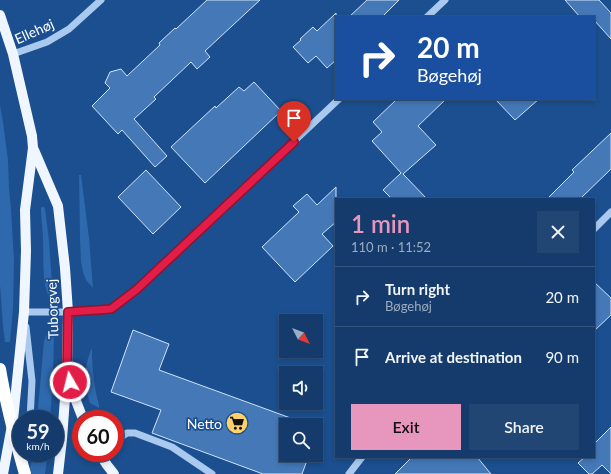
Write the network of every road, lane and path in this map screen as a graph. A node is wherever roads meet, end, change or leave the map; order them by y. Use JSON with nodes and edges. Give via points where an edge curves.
{"nodes":[{"id":1,"x":101,"y":0,"type":"edge"},
{"id":2,"x":445,"y":0,"type":"edge"},
{"id":3,"x":0,"y":15,"type":"edge"},
{"id":4,"x":428,"y":16,"type":"edge"},
{"id":5,"x":13,"y":54,"type":"junction"},
{"id":6,"x":338,"y":100,"type":"edge"},
{"id":7,"x":33,"y":148,"type":"junction"},
{"id":8,"x":611,"y":212,"type":"edge"},
{"id":9,"x":595,"y":228,"type":"edge"},
{"id":10,"x":24,"y":312,"type":"junction"},
{"id":11,"x":68,"y":312,"type":"junction"},
{"id":12,"x":0,"y":369,"type":"edge"},
{"id":13,"x":67,"y":371,"type":"junction"},
{"id":14,"x":30,"y":410,"type":"edge"},
{"id":15,"x":80,"y":410,"type":"edge"},
{"id":16,"x":124,"y":435,"type":"edge"},
{"id":17,"x":361,"y":458,"type":"edge"},
{"id":18,"x":24,"y":462,"type":"edge"},
{"id":19,"x":105,"y":462,"type":"edge"},
{"id":20,"x":3,"y":474,"type":"edge"},
{"id":21,"x":22,"y":474,"type":"edge"},
{"id":22,"x":25,"y":474,"type":"edge"},
{"id":23,"x":58,"y":474,"type":"edge"},
{"id":24,"x":114,"y":474,"type":"edge"},
{"id":25,"x":212,"y":474,"type":"edge"},
{"id":26,"x":349,"y":474,"type":"edge"}],
"edges":[{"from":1,"to":5,"type":"street","name":"Ellehøj","via":[[69,29],[47,42]]},
{"from":2,"to":4,"type":"street"},
{"from":3,"to":5,"type":"main road","name":"Tuborgvej"},
{"from":5,"to":7,"type":"main road","name":"Tuborgvej"},
{"from":6,"to":11,"type":"street","via":[[136,290],[111,309]]},
{"from":7,"to":10,"type":"main road","name":"Tuborgvej","via":[[26,210]]},
{"from":7,"to":11,"type":"main road","name":"Tuborgvej","via":[[58,206]]},
{"from":8,"to":9,"type":"street"},
{"from":10,"to":11,"type":"street"},
{"from":10,"to":14,"type":"street","via":[[32,381]]},
{"from":10,"to":20,"type":"main road","name":"Tuborgvej","via":[[13,420]]},
{"from":11,"to":13,"type":"main road","name":"Tuborgvej"},
{"from":12,"to":22,"type":"highway","bridge":true,"via":[[9,417]]},
{"from":13,"to":15,"type":"main road"},
{"from":13,"to":23,"type":"main road","name":"Tuborgvej"},
{"from":16,"to":25,"type":"street","via":[[135,433],[172,447]]},
{"from":17,"to":26,"type":"street"},
{"from":18,"to":21,"type":"street"},
{"from":19,"to":24,"type":"main road"}]}
